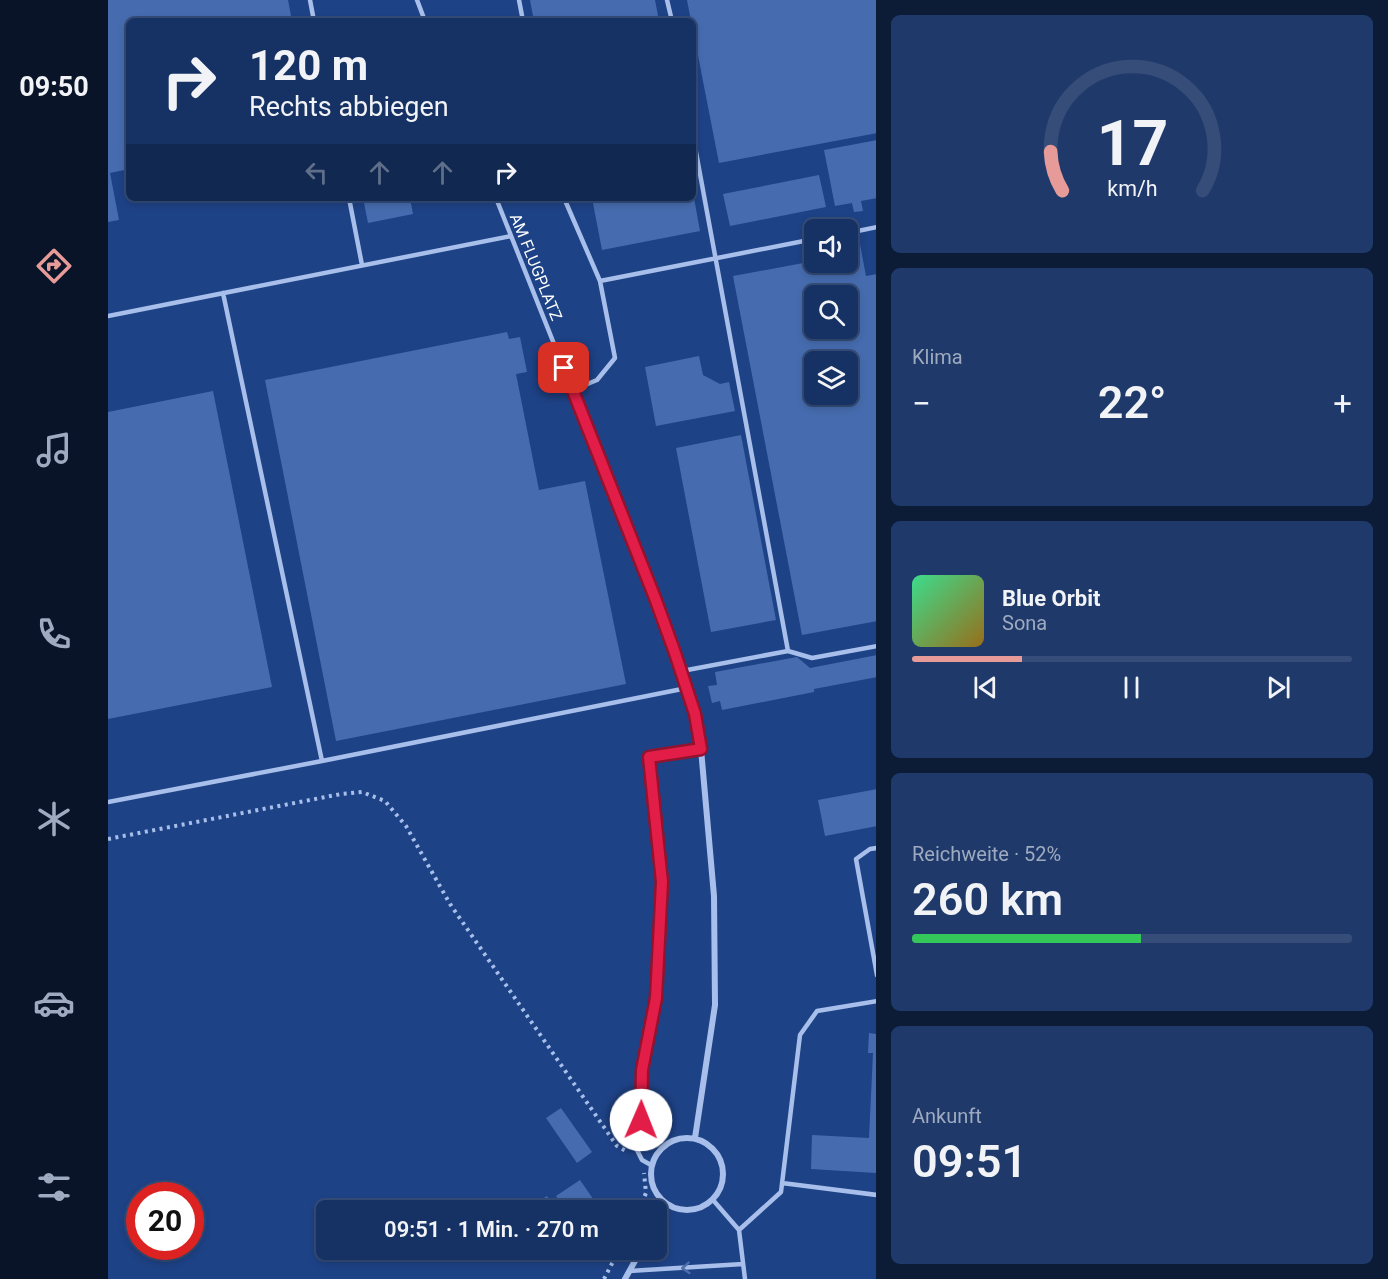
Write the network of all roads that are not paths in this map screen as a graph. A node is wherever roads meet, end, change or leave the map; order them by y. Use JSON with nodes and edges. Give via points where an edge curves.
{"nodes":[{"id":1,"x":310,"y":0,"type":"edge"},
{"id":2,"x":417,"y":0,"type":"edge"},
{"id":3,"x":519,"y":0,"type":"edge"},
{"id":4,"x":667,"y":0,"type":"edge"},
{"id":5,"x":313,"y":18,"type":"edge"},
{"id":6,"x":424,"y":18,"type":"edge"},
{"id":7,"x":522,"y":18,"type":"edge"},
{"id":8,"x":671,"y":18,"type":"edge"},
{"id":9,"x":696,"y":151,"type":"edge"},
{"id":10,"x":350,"y":201,"type":"edge"},
{"id":11,"x":497,"y":201,"type":"edge"},
{"id":12,"x":565,"y":201,"type":"edge"},
{"id":13,"x":876,"y":227,"type":"edge"},
{"id":14,"x":858,"y":231,"type":"edge"},
{"id":15,"x":511,"y":236,"type":"junction"},
{"id":16,"x":804,"y":241,"type":"edge"},
{"id":17,"x":716,"y":258,"type":"junction"},
{"id":18,"x":362,"y":266,"type":"junction"},
{"id":19,"x":600,"y":281,"type":"junction"},
{"id":20,"x":223,"y":293,"type":"junction"},
{"id":21,"x":108,"y":316,"type":"edge"},
{"id":22,"x":573,"y":390,"type":"junction"},
{"id":23,"x":876,"y":646,"type":"edge"},
{"id":24,"x":788,"y":651,"type":"junction"},
{"id":25,"x":682,"y":672,"type":"junction"},
{"id":26,"x":687,"y":688,"type":"junction"},
{"id":27,"x":695,"y":714,"type":"joint"},
{"id":28,"x":701,"y":749,"type":"junction"},
{"id":29,"x":322,"y":761,"type":"junction"},
{"id":30,"x":108,"y":802,"type":"edge"},
{"id":31,"x":876,"y":848,"type":"edge"},
{"id":32,"x":876,"y":975,"type":"edge"},
{"id":33,"x":876,"y":1001,"type":"edge"},
{"id":34,"x":695,"y":1138,"type":"junction"},
{"id":35,"x":651,"y":1165,"type":"junction"},
{"id":36,"x":782,"y":1183,"type":"junction"},
{"id":37,"x":876,"y":1195,"type":"edge"},
{"id":38,"x":661,"y":1200,"type":"edge"},
{"id":39,"x":713,"y":1200,"type":"junction"},
{"id":40,"x":667,"y":1205,"type":"edge"},
{"id":41,"x":739,"y":1230,"type":"junction"},
{"id":42,"x":635,"y":1260,"type":"edge"},
{"id":43,"x":743,"y":1264,"type":"junction"},
{"id":44,"x":629,"y":1271,"type":"junction"},
{"id":45,"x":625,"y":1279,"type":"edge"},
{"id":46,"x":745,"y":1279,"type":"edge"}],
"edges":[{"from":1,"to":5,"type":"lane"},
{"from":2,"to":6,"type":"lane"},
{"from":3,"to":7,"type":"lane"},
{"from":4,"to":8,"type":"lane"},
{"from":9,"to":17,"type":"lane"},
{"from":10,"to":18,"type":"lane"},
{"from":11,"to":15,"type":"lane","name":"AM FLUGPLATZ"},
{"from":12,"to":19,"type":"lane"},
{"from":13,"to":14,"type":"lane"},
{"from":15,"to":18,"type":"lane"},
{"from":15,"to":22,"type":"lane","name":"AM FLUGPLATZ"},
{"from":16,"to":17,"type":"lane"},
{"from":17,"to":19,"type":"lane"},
{"from":17,"to":24,"type":"lane"},
{"from":18,"to":20,"type":"lane"},
{"from":19,"to":22,"type":"lane","via":[[615,358],[597,380]]},
{"from":20,"to":21,"type":"lane"},
{"from":20,"to":29,"type":"lane"},
{"from":22,"to":25,"type":"lane","name":"AM FLUGPLATZ"},
{"from":23,"to":24,"type":"lane","via":[[812,658]]},
{"from":24,"to":25,"type":"lane"},
{"from":25,"to":26,"type":"lane","name":"AM FLUGPLATZ"},
{"from":26,"to":27,"type":"lane","name":"AM FLUGPLATZ"},
{"from":26,"to":29,"type":"lane"},
{"from":27,"to":28,"type":"street"},
{"from":28,"to":34,"type":"street","via":[[714,896],[715,1005]]},
{"from":28,"to":35,"type":"lane","via":[[649,757],[662,882],[656,998],[642,1070],[636,1148],[642,1160]]},
{"from":29,"to":30,"type":"lane"},
{"from":31,"to":32,"type":"lane","via":[[856,860]]},
{"from":33,"to":36,"type":"lane","via":[[817,1011],[800,1035]]},
{"from":34,"to":35,"type":"street","via":[[663,1146]]},
{"from":34,"to":39,"type":"street","via":[[713,1149],[723,1169],[723,1181]]},
{"from":35,"to":38,"type":"street","via":[[652,1187]]},
{"from":36,"to":37,"type":"lane"},
{"from":36,"to":41,"type":"lane","via":[[781,1192]]},
{"from":39,"to":40,"type":"street","via":[[690,1211]]},
{"from":39,"to":41,"type":"lane"},
{"from":41,"to":43,"type":"lane"},
{"from":42,"to":44,"type":"street"},
{"from":43,"to":44,"type":"lane","one_way":true},
{"from":43,"to":46,"type":"lane"},
{"from":44,"to":45,"type":"street"}]}
